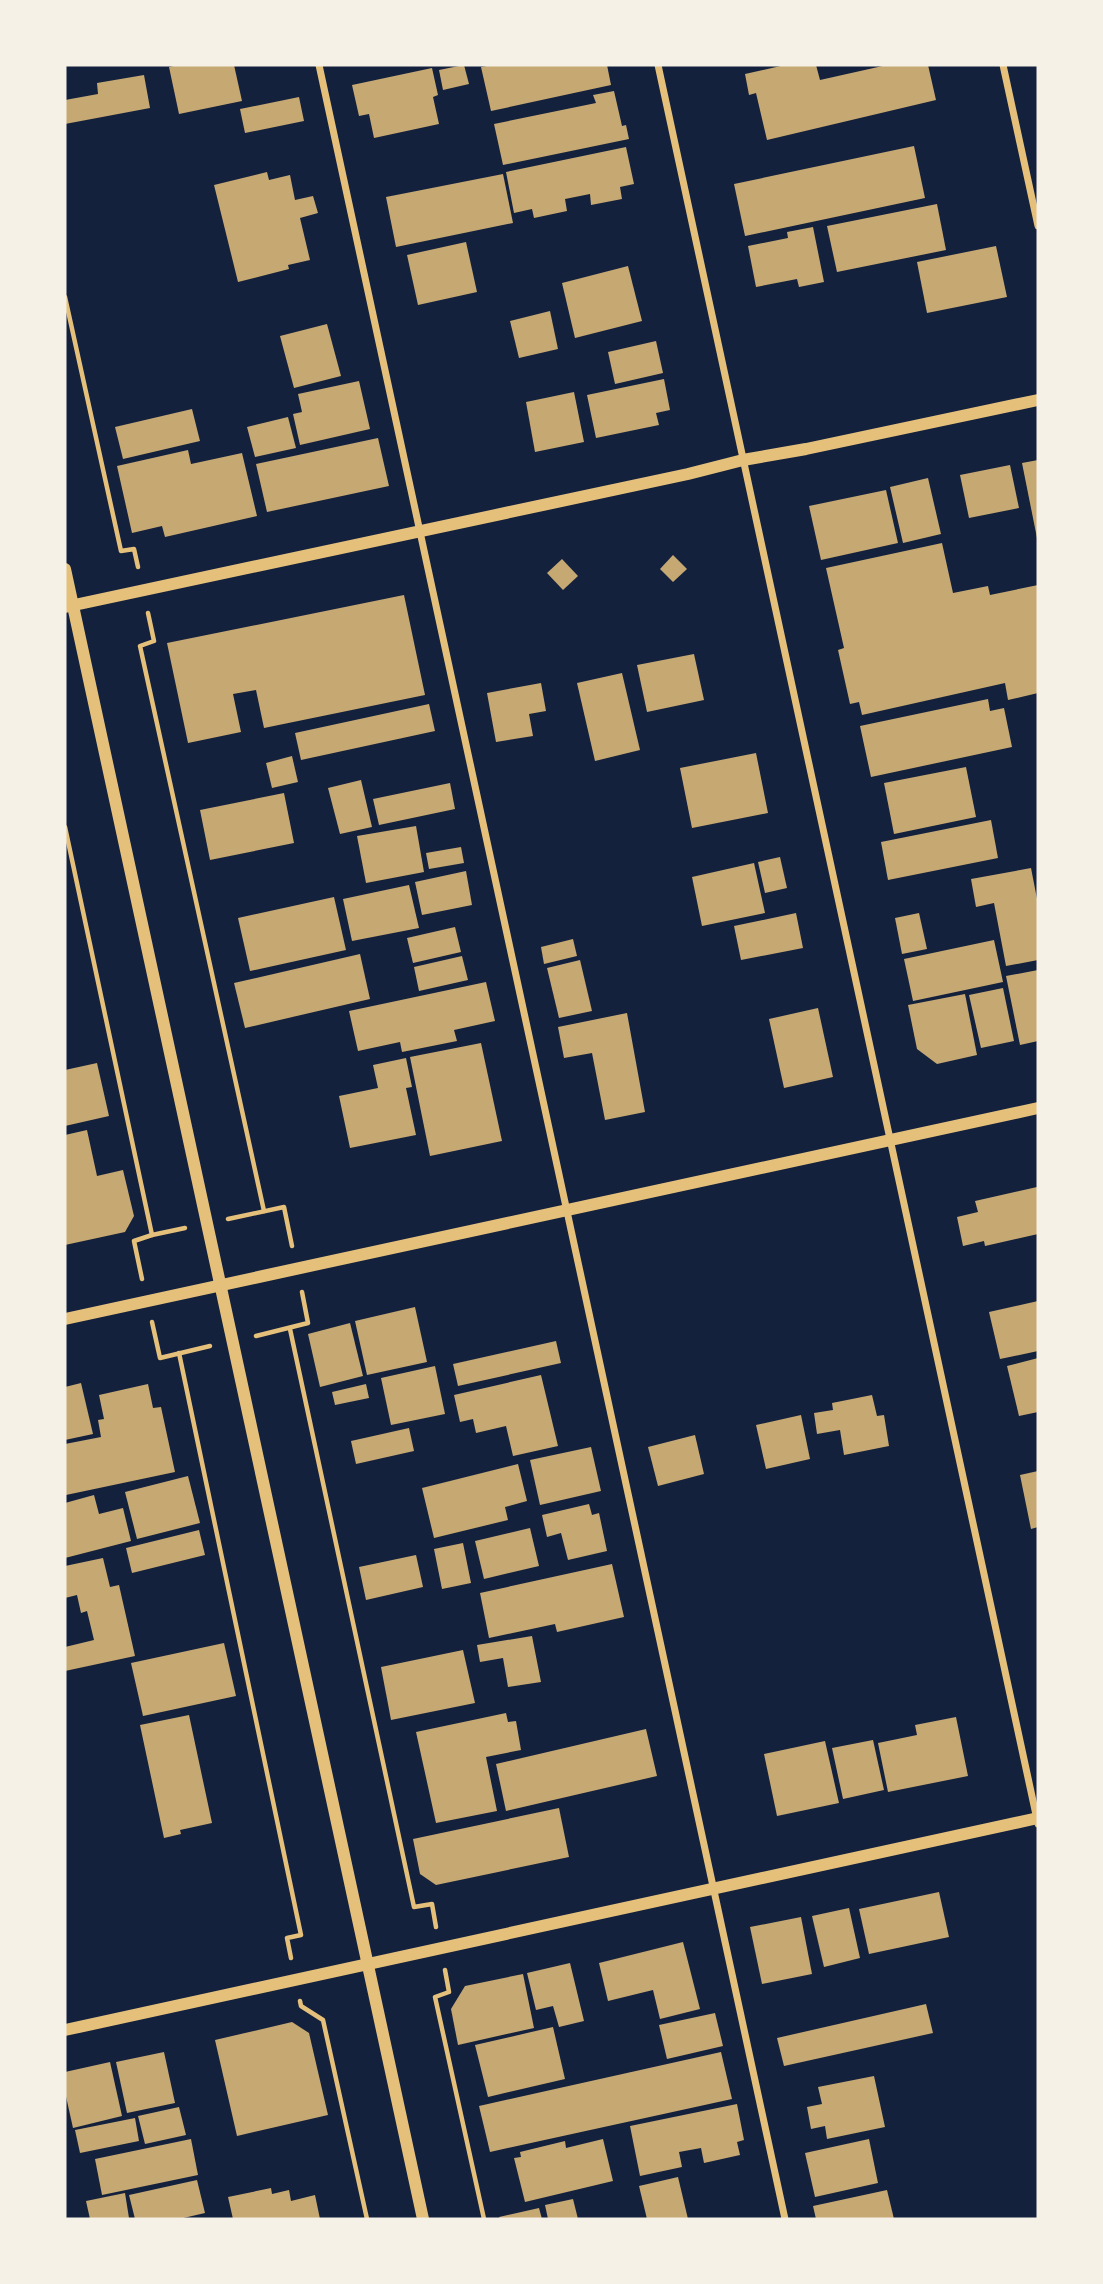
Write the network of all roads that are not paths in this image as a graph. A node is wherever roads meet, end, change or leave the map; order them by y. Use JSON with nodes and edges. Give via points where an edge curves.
{"nodes":[{"id":1,"x":319,"y":65,"type":"edge"},
{"id":2,"x":658,"y":65,"type":"edge"},
{"id":3,"x":1003,"y":65,"type":"edge"},
{"id":4,"x":1038,"y":226,"type":"edge"},
{"id":5,"x":1038,"y":400,"type":"edge"},
{"id":6,"x":743,"y":460,"type":"junction"},
{"id":7,"x":420,"y":532,"type":"junction"},
{"id":8,"x":65,"y":569,"type":"edge"},
{"id":9,"x":69,"y":606,"type":"edge"},
{"id":10,"x":1038,"y":1108,"type":"edge"},
{"id":11,"x":891,"y":1140,"type":"junction"},
{"id":12,"x":567,"y":1210,"type":"junction"},
{"id":13,"x":220,"y":1285,"type":"junction"},
{"id":14,"x":65,"y":1319,"type":"edge"},
{"id":15,"x":1038,"y":1820,"type":"edge"},
{"id":16,"x":713,"y":1888,"type":"junction"},
{"id":17,"x":367,"y":1964,"type":"junction"},
{"id":18,"x":65,"y":2030,"type":"edge"},
{"id":19,"x":423,"y":2219,"type":"edge"},
{"id":20,"x":785,"y":2219,"type":"edge"}],
"edges":[{"from":1,"to":7,"type":"street"},
{"from":2,"to":6,"type":"street"},
{"from":3,"to":4,"type":"street"},
{"from":5,"to":6,"type":"street"},
{"from":6,"to":7,"type":"street"},
{"from":6,"to":11,"type":"street"},
{"from":7,"to":9,"type":"street"},
{"from":7,"to":12,"type":"street"},
{"from":8,"to":9,"type":"street"},
{"from":9,"to":13,"type":"street"},
{"from":10,"to":11,"type":"street"},
{"from":11,"to":12,"type":"street"},
{"from":11,"to":15,"type":"street"},
{"from":12,"to":13,"type":"street"},
{"from":12,"to":16,"type":"street"},
{"from":13,"to":14,"type":"street"},
{"from":13,"to":17,"type":"street"},
{"from":15,"to":16,"type":"street"},
{"from":16,"to":17,"type":"street"},
{"from":16,"to":20,"type":"street"},
{"from":17,"to":18,"type":"street"},
{"from":17,"to":19,"type":"street"}]}
